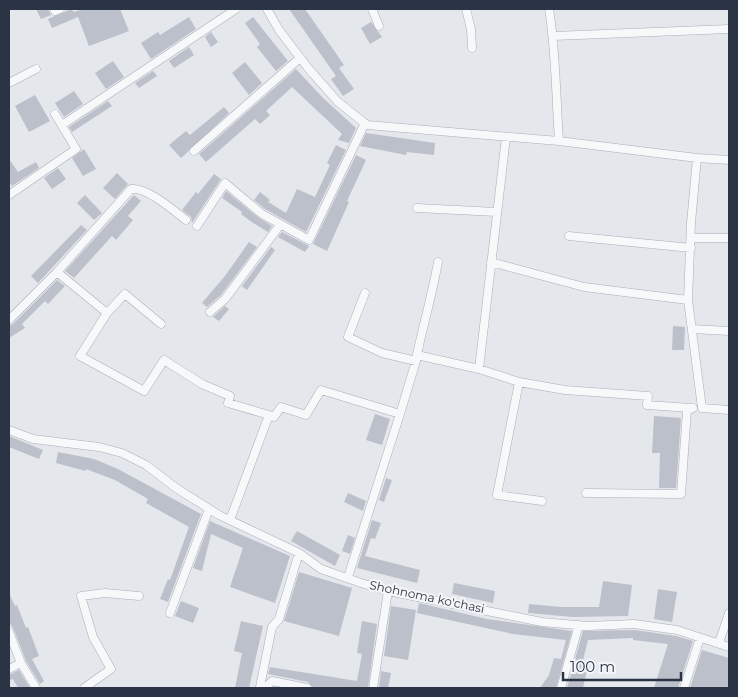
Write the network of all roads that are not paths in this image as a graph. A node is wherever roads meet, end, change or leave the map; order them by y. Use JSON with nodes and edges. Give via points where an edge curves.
{"nodes":[{"id":1,"x":236,"y":9,"type":"edge"},
{"id":2,"x":267,"y":9,"type":"edge"},
{"id":3,"x":372,"y":9,"type":"edge"},
{"id":4,"x":466,"y":9,"type":"edge"},
{"id":5,"x":549,"y":9,"type":"edge"},
{"id":6,"x":379,"y":26,"type":"dead end"},
{"id":7,"x":729,"y":29,"type":"edge"},
{"id":8,"x":554,"y":36,"type":"junction"},
{"id":9,"x":472,"y":48,"type":"dead end"},
{"id":10,"x":300,"y":58,"type":"junction"},
{"id":11,"x":36,"y":69,"type":"dead end"},
{"id":12,"x":9,"y":83,"type":"edge"},
{"id":13,"x":55,"y":114,"type":"dead end"},
{"id":14,"x":365,"y":123,"type":"junction"},
{"id":15,"x":62,"y":125,"type":"junction"},
{"id":16,"x":506,"y":137,"type":"junction"},
{"id":17,"x":559,"y":142,"type":"junction"},
{"id":18,"x":194,"y":151,"type":"dead end"},
{"id":19,"x":697,"y":158,"type":"junction"},
{"id":20,"x":729,"y":160,"type":"edge"},
{"id":21,"x":9,"y":195,"type":"edge"},
{"id":22,"x":417,"y":208,"type":"dead end"},
{"id":23,"x":498,"y":212,"type":"junction"},
{"id":24,"x":186,"y":220,"type":"dead end"},
{"id":25,"x":280,"y":225,"type":"junction"},
{"id":26,"x":197,"y":226,"type":"dead end"},
{"id":27,"x":569,"y":236,"type":"dead end"},
{"id":28,"x":691,"y":238,"type":"junction"},
{"id":29,"x":729,"y":238,"type":"edge"},
{"id":30,"x":691,"y":248,"type":"junction"},
{"id":31,"x":438,"y":262,"type":"dead end"},
{"id":32,"x":490,"y":262,"type":"junction"},
{"id":33,"x":57,"y":272,"type":"junction"},
{"id":34,"x":365,"y":293,"type":"dead end"},
{"id":35,"x":688,"y":300,"type":"junction"},
{"id":36,"x":210,"y":312,"type":"dead end"},
{"id":37,"x":107,"y":313,"type":"junction"},
{"id":38,"x":9,"y":320,"type":"edge"},
{"id":39,"x":161,"y":324,"type":"dead end"},
{"id":40,"x":692,"y":329,"type":"junction"},
{"id":41,"x":729,"y":331,"type":"edge"},
{"id":42,"x":416,"y":358,"type":"junction"},
{"id":43,"x":480,"y":369,"type":"junction"},
{"id":44,"x":519,"y":382,"type":"junction"},
{"id":45,"x":691,"y":408,"type":"junction"},
{"id":46,"x":702,"y":408,"type":"junction"},
{"id":47,"x":729,"y":410,"type":"edge"},
{"id":48,"x":400,"y":414,"type":"junction"},
{"id":49,"x":269,"y":416,"type":"junction"},
{"id":50,"x":9,"y":430,"type":"edge"},
{"id":51,"x":586,"y":493,"type":"dead end"},
{"id":52,"x":542,"y":501,"type":"dead end"},
{"id":53,"x":209,"y":509,"type":"junction"},
{"id":54,"x":230,"y":520,"type":"junction"},
{"id":55,"x":299,"y":553,"type":"junction"},
{"id":56,"x":348,"y":577,"type":"junction"},
{"id":57,"x":388,"y":591,"type":"junction"},
{"id":58,"x":140,"y":596,"type":"dead end"},
{"id":59,"x":170,"y":613,"type":"dead end"},
{"id":60,"x":729,"y":613,"type":"edge"},
{"id":61,"x":579,"y":625,"type":"junction"},
{"id":62,"x":9,"y":632,"type":"edge"},
{"id":63,"x":700,"y":638,"type":"junction"},
{"id":64,"x":719,"y":643,"type":"junction"},
{"id":65,"x":729,"y":647,"type":"edge"},
{"id":66,"x":21,"y":663,"type":"junction"},
{"id":67,"x":9,"y":669,"type":"edge"},
{"id":68,"x":36,"y":688,"type":"edge"},
{"id":69,"x":84,"y":688,"type":"edge"},
{"id":70,"x":265,"y":688,"type":"edge"},
{"id":71,"x":307,"y":688,"type":"edge"},
{"id":72,"x":373,"y":688,"type":"edge"},
{"id":73,"x":561,"y":688,"type":"edge"},
{"id":74,"x":684,"y":688,"type":"edge"}],
"edges":[{"from":1,"to":15,"type":"street"},
{"from":2,"to":10,"type":"street"},
{"from":3,"to":6,"type":"street"},
{"from":4,"to":9,"type":"street"},
{"from":5,"to":8,"type":"street"},
{"from":7,"to":8,"type":"street"},
{"from":8,"to":17,"type":"street"},
{"from":10,"to":14,"type":"street","via":[[338,102]]},
{"from":10,"to":18,"type":"street"},
{"from":11,"to":12,"type":"street"},
{"from":13,"to":15,"type":"street"},
{"from":14,"to":16,"type":"street","via":[[378,128]]},
{"from":14,"to":25,"type":"street","via":[[309,240]]},
{"from":15,"to":21,"type":"street","via":[[76,149]]},
{"from":16,"to":17,"type":"street"},
{"from":16,"to":23,"type":"street"},
{"from":17,"to":19,"type":"street"},
{"from":19,"to":20,"type":"street"},
{"from":19,"to":28,"type":"street"},
{"from":22,"to":23,"type":"street"},
{"from":23,"to":32,"type":"street"},
{"from":24,"to":33,"type":"street","via":[[161,201],[137,188],[131,189]]},
{"from":25,"to":26,"type":"street","via":[[225,183]]},
{"from":25,"to":36,"type":"street","via":[[223,302]]},
{"from":27,"to":30,"type":"street"},
{"from":28,"to":29,"type":"street"},
{"from":28,"to":30,"type":"street"},
{"from":30,"to":35,"type":"street"},
{"from":31,"to":42,"type":"street"},
{"from":32,"to":35,"type":"street","via":[[584,287]]},
{"from":32,"to":43,"type":"street"},
{"from":33,"to":37,"type":"street"},
{"from":33,"to":38,"type":"street"},
{"from":34,"to":42,"type":"street","via":[[348,337],[382,353]]},
{"from":35,"to":40,"type":"street"},
{"from":37,"to":39,"type":"street","via":[[125,294]]},
{"from":37,"to":49,"type":"street","via":[[80,356],[144,391],[164,360],[202,384],[230,396],[228,403]]},
{"from":40,"to":41,"type":"street"},
{"from":40,"to":46,"type":"street"},
{"from":42,"to":43,"type":"street"},
{"from":42,"to":48,"type":"street"},
{"from":43,"to":44,"type":"street"},
{"from":44,"to":45,"type":"street","via":[[565,390],[648,396],[647,405]]},
{"from":44,"to":52,"type":"street","via":[[497,495]]},
{"from":45,"to":46,"type":"street"},
{"from":45,"to":51,"type":"street","via":[[686,411],[681,494]]},
{"from":46,"to":47,"type":"street"},
{"from":48,"to":49,"type":"street","via":[[321,390],[306,414],[281,407],[274,417]]},
{"from":48,"to":56,"type":"street"},
{"from":49,"to":54,"type":"street"},
{"from":50,"to":53,"type":"street","name":"Shohnoma ko'chasi","via":[[33,439],[122,452]]},
{"from":53,"to":54,"type":"street","name":"Shohnoma ko'chasi"},
{"from":53,"to":59,"type":"street"},
{"from":54,"to":55,"type":"street","name":"Shohnoma ko'chasi"},
{"from":55,"to":56,"type":"street","name":"Shohnoma ko'chasi","via":[[321,569]]},
{"from":55,"to":70,"type":"street","via":[[279,619],[272,627],[260,687]]},
{"from":56,"to":57,"type":"street","name":"Shohnoma ko'chasi"},
{"from":57,"to":61,"type":"street","name":"Shohnoma ko'chasi","via":[[542,622]]},
{"from":57,"to":72,"type":"street"},
{"from":58,"to":69,"type":"street","via":[[105,593],[81,596],[93,637],[111,669]]},
{"from":60,"to":64,"type":"street"},
{"from":61,"to":63,"type":"street","name":"Shohnoma ko'chasi","via":[[634,624],[676,630]]},
{"from":61,"to":73,"type":"street"},
{"from":62,"to":66,"type":"street"},
{"from":63,"to":64,"type":"street","name":"Shohnoma ko'chasi"},
{"from":63,"to":74,"type":"street"},
{"from":64,"to":65,"type":"street","name":"Shohnoma ko'chasi"},
{"from":66,"to":67,"type":"street"},
{"from":66,"to":68,"type":"street"},
{"from":70,"to":71,"type":"street","via":[[272,681]]}]}
